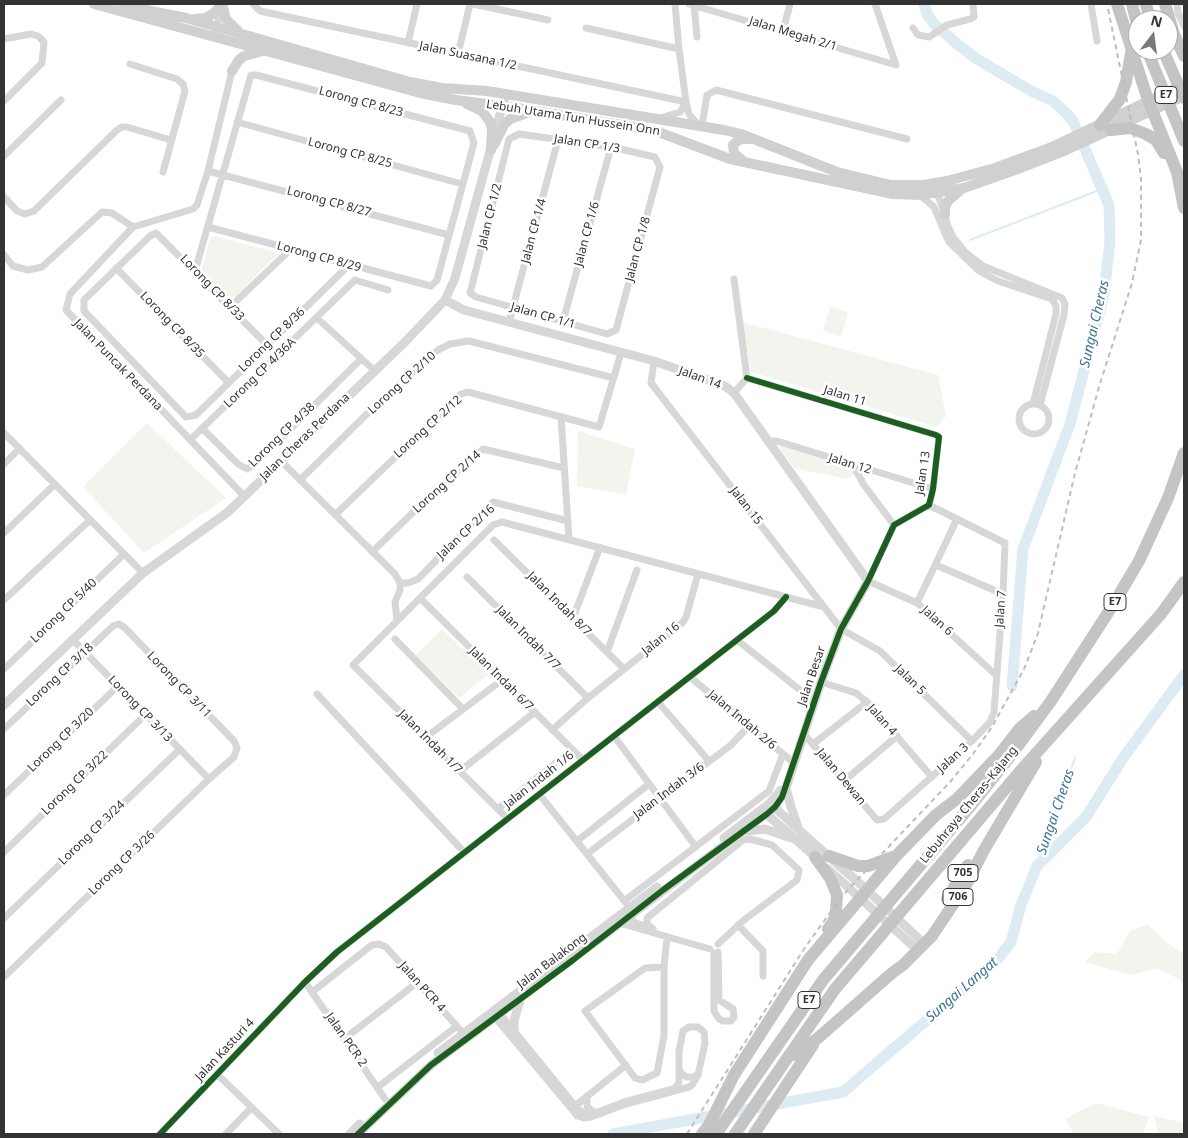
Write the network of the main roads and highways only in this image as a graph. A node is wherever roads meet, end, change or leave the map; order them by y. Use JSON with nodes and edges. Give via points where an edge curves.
{"nodes":[{"id":1,"x":94,"y":4,"type":"edge"},
{"id":2,"x":124,"y":4,"type":"edge"},
{"id":3,"x":222,"y":4,"type":"edge"},
{"id":4,"x":1117,"y":4,"type":"edge"},
{"id":5,"x":1165,"y":4,"type":"edge"},
{"id":6,"x":191,"y":19,"type":"junction"},
{"id":7,"x":216,"y":31,"type":"junction"},
{"id":8,"x":241,"y":34,"type":"junction"},
{"id":9,"x":227,"y":40,"type":"junction"},
{"id":10,"x":1128,"y":40,"type":"edge"},
{"id":11,"x":264,"y":51,"type":"junction"},
{"id":12,"x":1184,"y":56,"type":"edge"},
{"id":13,"x":1131,"y":60,"type":"edge"},
{"id":14,"x":1134,"y":60,"type":"edge"},
{"id":15,"x":1151,"y":60,"type":"edge"},
{"id":16,"x":1167,"y":60,"type":"edge"},
{"id":17,"x":1184,"y":84,"type":"edge"},
{"id":18,"x":470,"y":91,"type":"junction"},
{"id":19,"x":1184,"y":97,"type":"edge"},
{"id":20,"x":456,"y":100,"type":"junction"},
{"id":21,"x":544,"y":101,"type":"junction"},
{"id":22,"x":503,"y":103,"type":"junction"},
{"id":23,"x":1150,"y":105,"type":"junction"},
{"id":24,"x":535,"y":110,"type":"junction"},
{"id":25,"x":1106,"y":127,"type":"junction"},
{"id":26,"x":663,"y":133,"type":"junction"},
{"id":27,"x":752,"y":139,"type":"junction"},
{"id":28,"x":1075,"y":141,"type":"junction"},
{"id":29,"x":1184,"y":141,"type":"edge"},
{"id":30,"x":746,"y":163,"type":"junction"},
{"id":31,"x":1176,"y":172,"type":"junction"},
{"id":32,"x":827,"y":181,"type":"junction"},
{"id":33,"x":964,"y":188,"type":"junction"},
{"id":34,"x":1184,"y":208,"type":"edge"},
{"id":35,"x":945,"y":215,"type":"road end"},
{"id":36,"x":1184,"y":453,"type":"edge"},
{"id":37,"x":1184,"y":582,"type":"edge"},
{"id":38,"x":1051,"y":701,"type":"junction"},
{"id":39,"x":1051,"y":736,"type":"junction"},
{"id":40,"x":1008,"y":808,"type":"junction"},
{"id":41,"x":829,"y":856,"type":"road end"},
{"id":42,"x":896,"y":856,"type":"junction"},
{"id":43,"x":815,"y":857,"type":"road end"},
{"id":44,"x":808,"y":960,"type":"junction"},
{"id":45,"x":892,"y":973,"type":"junction"},
{"id":46,"x":818,"y":1038,"type":"junction"},
{"id":47,"x":783,"y":1065,"type":"junction"},
{"id":48,"x":746,"y":1076,"type":"junction"},
{"id":49,"x":710,"y":1131,"type":"edge"},
{"id":50,"x":735,"y":1134,"type":"edge"},
{"id":51,"x":754,"y":1134,"type":"edge"}],
"edges":[{"from":1,"to":7,"type":"main road","name":"Lebuh Utama Tun Hussein Onn"},
{"from":2,"to":6,"type":"main road","name":"Lebuh Utama Tun Hussein Onn"},
{"from":3,"to":6,"type":"main road","via":[[206,18]]},
{"from":3,"to":8,"type":"main road","via":[[229,23]]},
{"from":4,"to":10,"type":"highway"},
{"from":5,"to":12,"type":"highway"},
{"from":6,"to":7,"type":"main road","name":"Lebuh Utama Tun Hussein Onn"},
{"from":7,"to":8,"type":"main road","name":"Lebuh Utama Tun Hussein Onn"},
{"from":7,"to":9,"type":"main road","name":"Lebuh Utama Tun Hussein Onn"},
{"from":8,"to":18,"type":"main road","name":"Lebuh Utama Tun Hussein Onn","via":[[410,82]]},
{"from":9,"to":11,"type":"main road","name":"Lebuh Utama Tun Hussein Onn"},
{"from":9,"to":11,"type":"main road","via":[[234,56],[232,71],[244,56]]},
{"from":11,"to":20,"type":"main road","name":"Lebuh Utama Tun Hussein Onn"},
{"from":13,"to":25,"type":"highway","via":[[1120,99]]},
{"from":14,"to":23,"type":"highway"},
{"from":15,"to":29,"type":"highway","number":"E7"},
{"from":16,"to":19,"type":"highway","number":"E7"},
{"from":17,"to":23,"type":"main road"},
{"from":18,"to":21,"type":"main road","name":"Lebuh Utama Tun Hussein Onn"},
{"from":18,"to":22,"type":"main road","via":[[496,96]]},
{"from":19,"to":23,"type":"main road"},
{"from":20,"to":22,"type":"main road","name":"Lebuh Utama Tun Hussein Onn"},
{"from":20,"to":24,"type":"main road","via":[[487,116],[492,129],[491,150],[510,119]]},
{"from":21,"to":22,"type":"main road","via":[[510,98]]},
{"from":21,"to":27,"type":"main road","name":"Lebuh Utama Tun Hussein Onn","via":[[700,125]]},
{"from":22,"to":24,"type":"main road","name":"Lebuh Utama Tun Hussein Onn"},
{"from":23,"to":25,"type":"main road"},
{"from":23,"to":31,"type":"highway"},
{"from":24,"to":26,"type":"main road","name":"Lebuh Utama Tun Hussein Onn"},
{"from":25,"to":28,"type":"main road"},
{"from":25,"to":31,"type":"highway","via":[[1130,128],[1156,140]]},
{"from":26,"to":30,"type":"main road","name":"Lebuh Utama Tun Hussein Onn"},
{"from":26,"to":32,"type":"main road","via":[[680,145],[750,171],[818,185]]},
{"from":27,"to":28,"type":"main road","name":"Lebuh Utama Tun Hussein Onn","via":[[820,166],[891,185],[924,185],[961,178]]},
{"from":27,"to":30,"type":"main road","via":[[733,145],[734,153]]},
{"from":28,"to":33,"type":"main road","name":"Lebuh Utama Tun Hussein Onn","via":[[1015,170]]},
{"from":30,"to":32,"type":"main road","name":"Lebuh Utama Tun Hussein Onn"},
{"from":31,"to":34,"type":"highway"},
{"from":32,"to":33,"type":"main road","name":"Lebuh Utama Tun Hussein Onn","via":[[893,194],[920,195]]},
{"from":33,"to":35,"type":"main road","via":[[948,202]]},
{"from":36,"to":38,"type":"highway","name":"Lebuhraya Cheras–Kajang","number":"E7","via":[[1139,562]]},
{"from":37,"to":39,"type":"highway","name":"Lebuhraya Cheras–Kajang","number":"E7","via":[[1161,614]]},
{"from":38,"to":42,"type":"highway","via":[[1020,728],[958,798],[936,815]]},
{"from":38,"to":48,"type":"highway","name":"Lebuhraya Cheras–Kajang","number":"E7","via":[[1012,754]]},
{"from":39,"to":40,"type":"highway"},
{"from":39,"to":47,"type":"highway","name":"Lebuhraya Cheras–Kajang","number":"E7","via":[[835,989]]},
{"from":40,"to":45,"type":"highway","number":"705","via":[[941,908]]},
{"from":40,"to":45,"type":"highway","number":"706","via":[[942,922],[914,956]]},
{"from":41,"to":42,"type":"highway","via":[[868,866]]},
{"from":42,"to":44,"type":"highway"},
{"from":43,"to":44,"type":"highway","via":[[837,895],[834,920]]},
{"from":44,"to":48,"type":"highway"},
{"from":45,"to":46,"type":"highway"},
{"from":46,"to":47,"type":"highway"},
{"from":46,"to":51,"type":"highway"},
{"from":47,"to":50,"type":"highway","name":"Lebuhraya Cheras–Kajang","number":"E7"},
{"from":48,"to":49,"type":"highway","name":"Lebuhraya Cheras–Kajang","number":"E7"},
{"from":48,"to":49,"type":"highway"}]}
